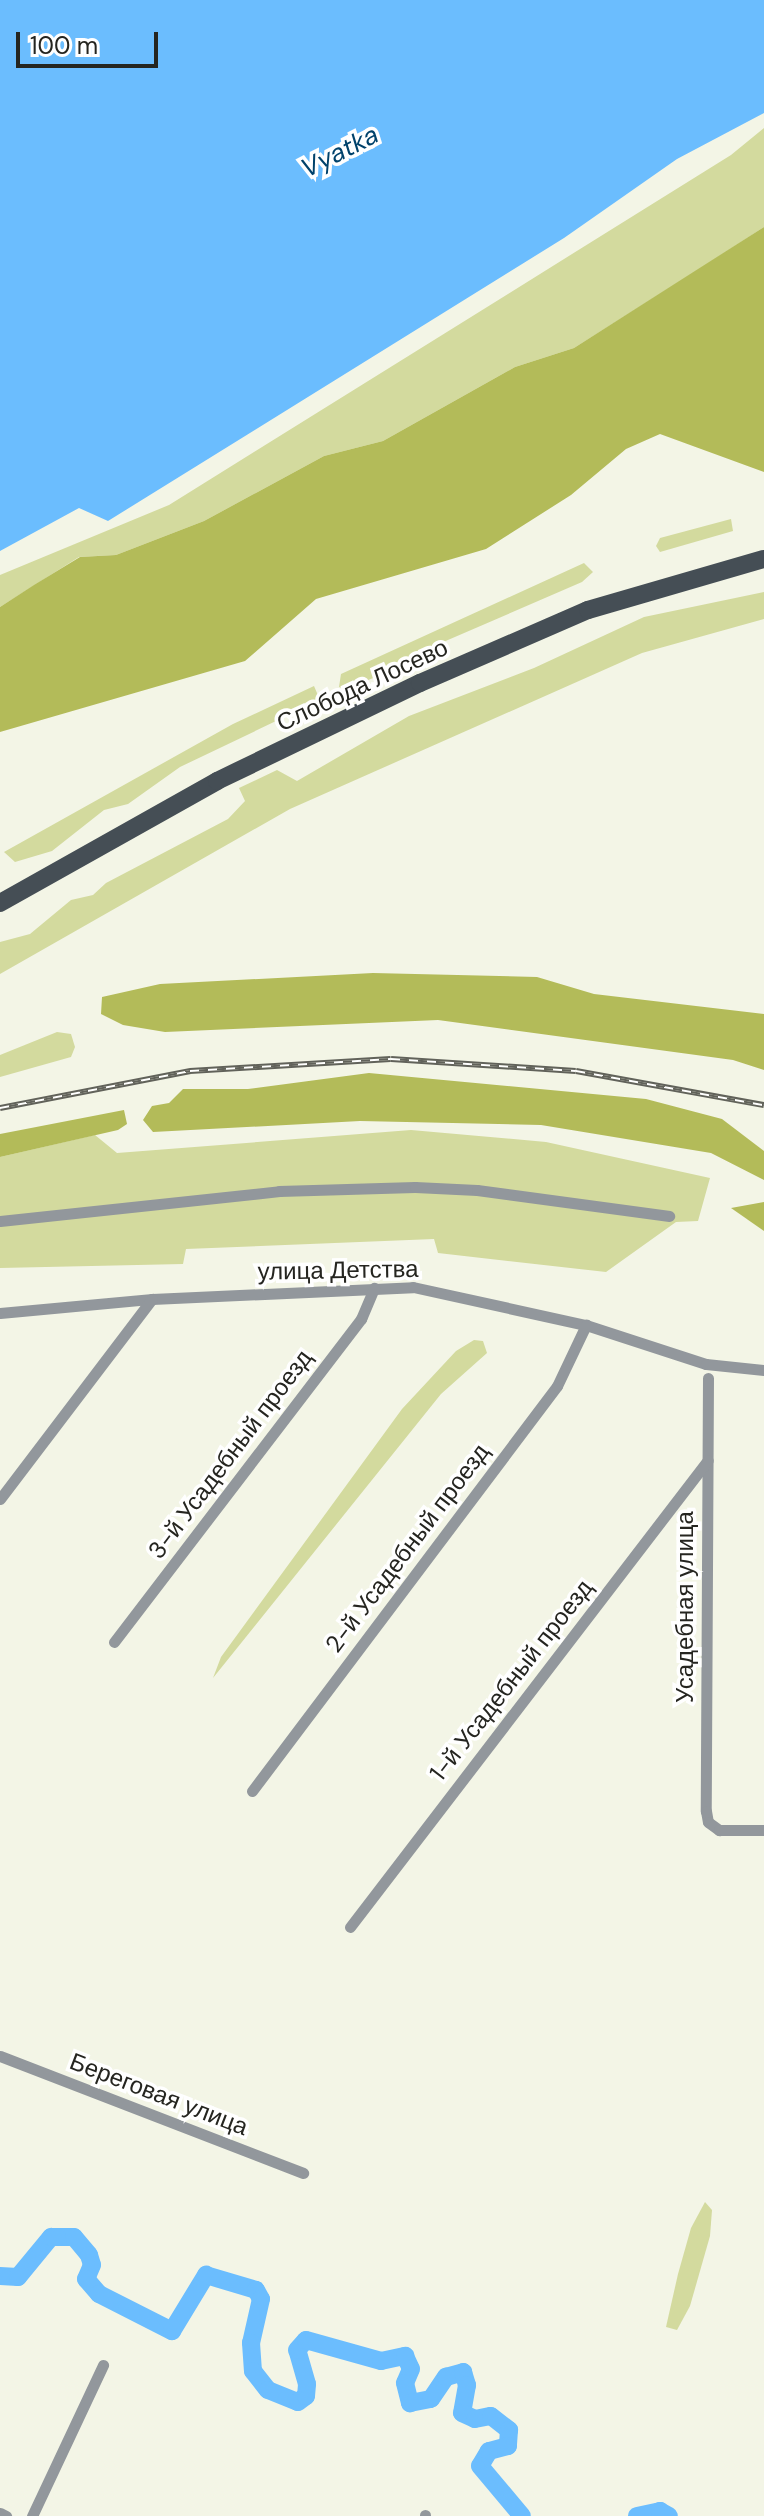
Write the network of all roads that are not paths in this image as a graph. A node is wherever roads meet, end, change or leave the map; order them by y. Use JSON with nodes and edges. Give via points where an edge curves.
{"nodes":[{"id":1,"x":764,"y":559,"type":"edge"},
{"id":2,"x":0,"y":903,"type":"edge"},
{"id":3,"x":669,"y":1216,"type":"dead end"},
{"id":4,"x":0,"y":1221,"type":"edge"},
{"id":5,"x":374,"y":1288,"type":"junction"},
{"id":6,"x":152,"y":1299,"type":"junction"},
{"id":7,"x":0,"y":1313,"type":"edge"},
{"id":8,"x":586,"y":1325,"type":"junction"},
{"id":9,"x":764,"y":1370,"type":"edge"},
{"id":10,"x":708,"y":1378,"type":"dead end"},
{"id":11,"x":708,"y":1460,"type":"junction"},
{"id":12,"x":0,"y":1499,"type":"edge"},
{"id":13,"x":114,"y":1642,"type":"dead end"},
{"id":14,"x":252,"y":1791,"type":"dead end"},
{"id":15,"x":764,"y":1830,"type":"edge"},
{"id":16,"x":350,"y":1927,"type":"dead end"},
{"id":17,"x":0,"y":2056,"type":"edge"},
{"id":18,"x":303,"y":2173,"type":"dead end"},
{"id":19,"x":103,"y":2365,"type":"dead end"},
{"id":20,"x":0,"y":2513,"type":"edge"},
{"id":21,"x":6,"y":2516,"type":"edge"},
{"id":22,"x":32,"y":2516,"type":"edge"}],
"edges":[{"from":1,"to":2,"type":"main road","name":"Слобода Лосево","via":[[588,610],[420,683],[217,781]]},
{"from":3,"to":4,"type":"street","via":[[477,1190],[415,1187],[264,1192]]},
{"from":5,"to":6,"type":"street","name":"улица Детства"},
{"from":5,"to":8,"type":"street","name":"улица Детства","via":[[413,1287]]},
{"from":5,"to":13,"type":"street","name":"3-й Усадебный проезд","via":[[361,1319]]},
{"from":6,"to":7,"type":"street","name":"улица Детства"},
{"from":6,"to":12,"type":"street"},
{"from":8,"to":9,"type":"street","name":"улица Детства","via":[[706,1364]]},
{"from":8,"to":14,"type":"street","name":"2-й Усадебный проезд","via":[[557,1386]]},
{"from":10,"to":11,"type":"street","name":"Усадебная улица"},
{"from":11,"to":15,"type":"street","name":"Усадебная улица","via":[[706,1811],[708,1822],[719,1830]]},
{"from":11,"to":16,"type":"street","name":"1-й Усадебный проезд"},
{"from":17,"to":18,"type":"street","name":"Береговая улица"},
{"from":19,"to":22,"type":"street"},
{"from":20,"to":21,"type":"street"}]}
